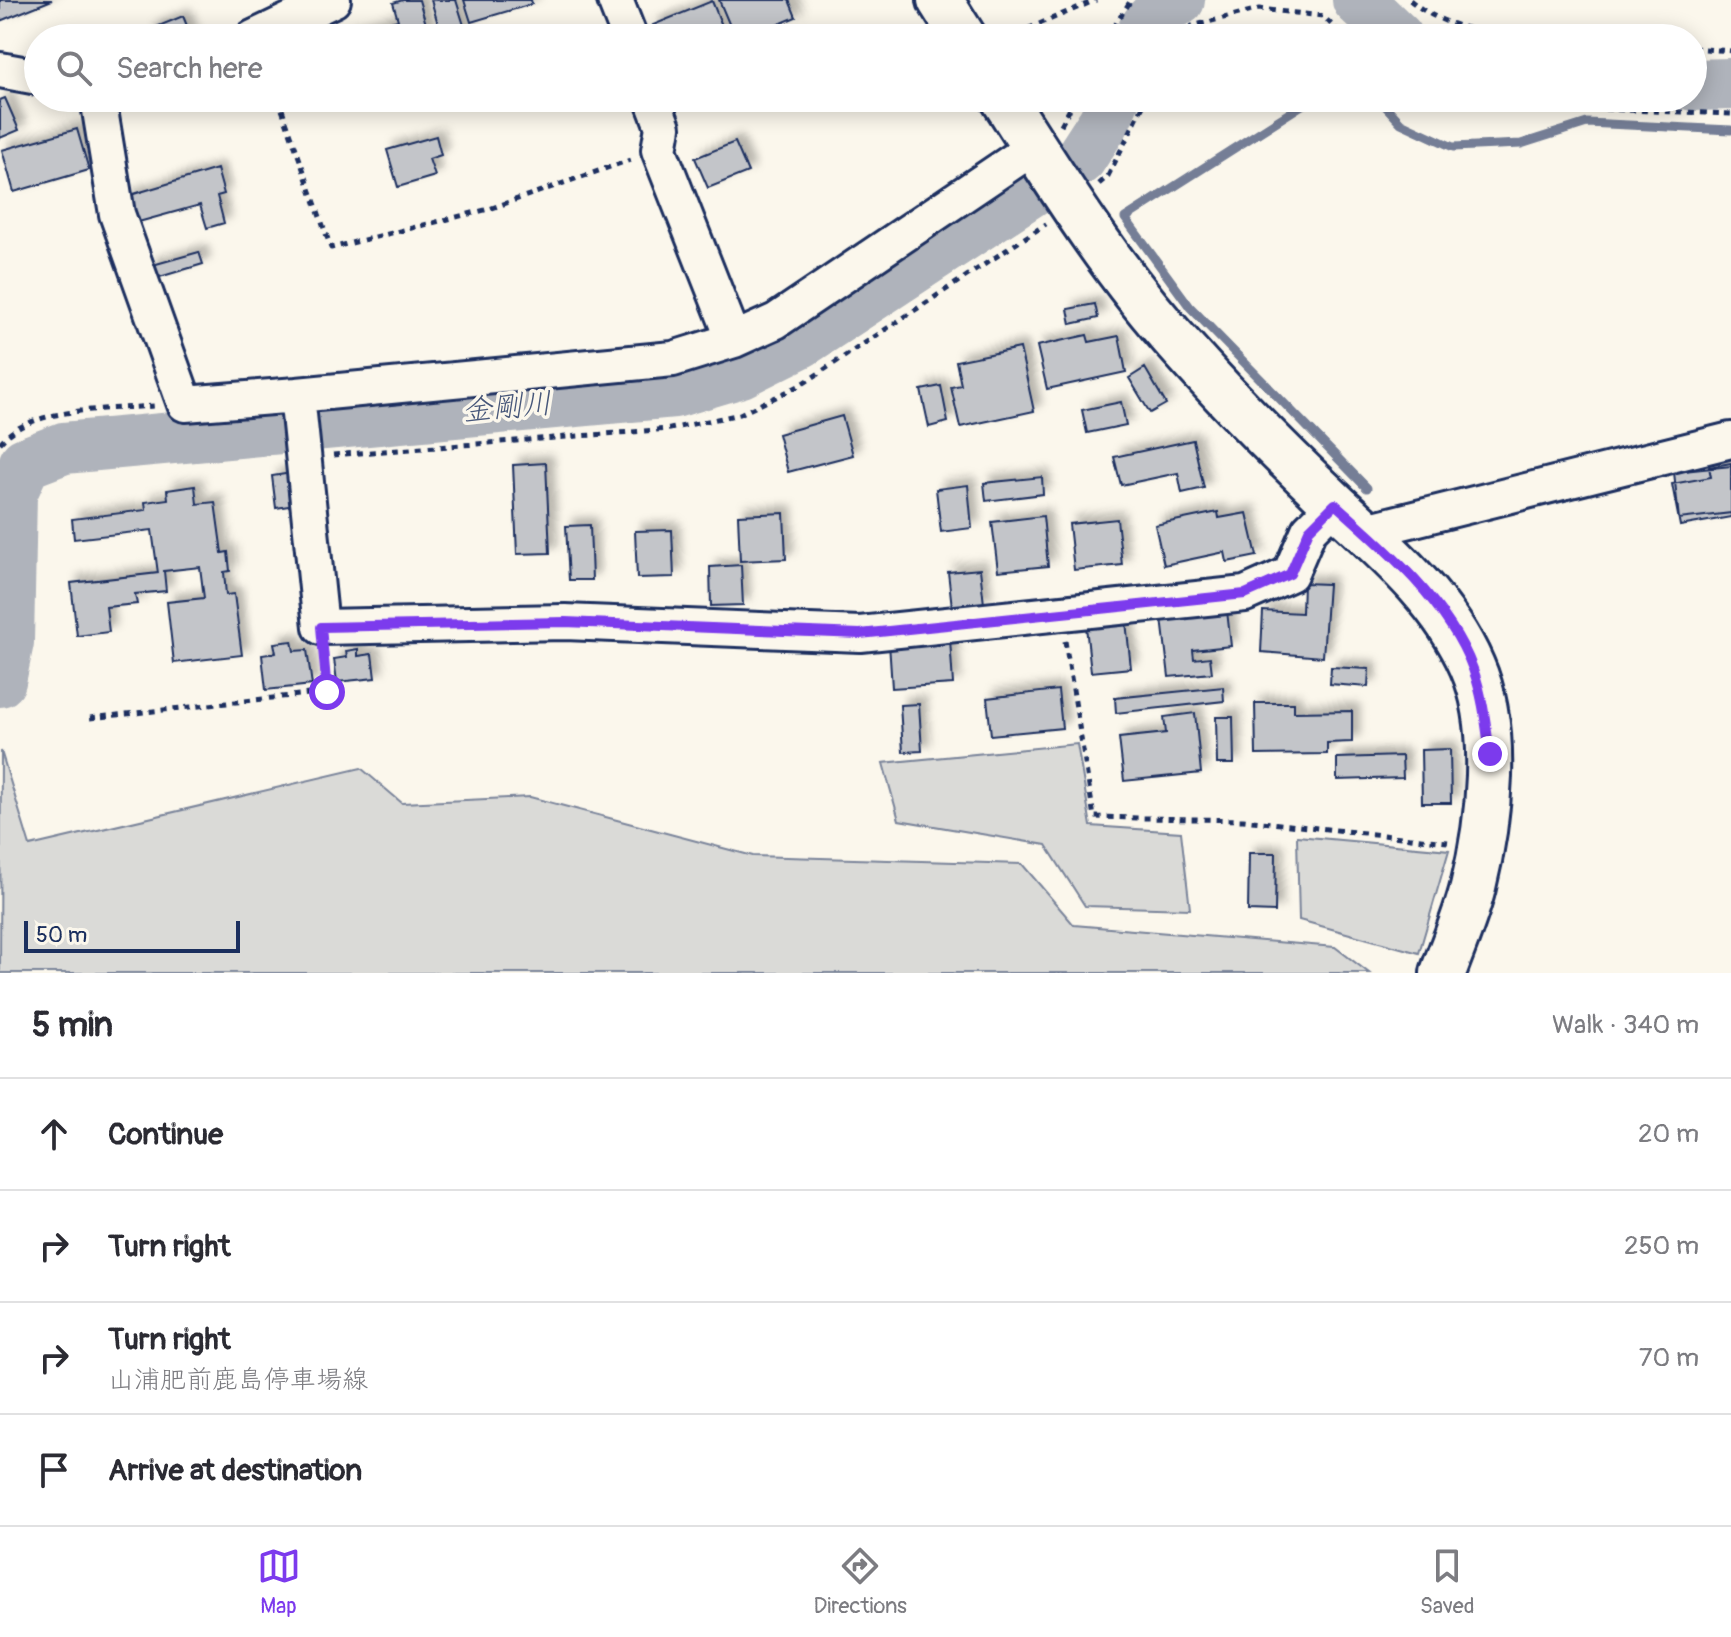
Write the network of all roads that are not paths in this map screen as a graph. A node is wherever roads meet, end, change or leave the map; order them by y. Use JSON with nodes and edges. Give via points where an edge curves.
{"nodes":[{"id":1,"x":333,"y":0,"type":"edge"},
{"id":2,"x":615,"y":0,"type":"edge"},
{"id":3,"x":940,"y":0,"type":"edge"},
{"id":4,"x":282,"y":24,"type":"edge"},
{"id":5,"x":624,"y":24,"type":"edge"},
{"id":6,"x":955,"y":24,"type":"edge"},
{"id":7,"x":0,"y":70,"type":"edge"},
{"id":8,"x":24,"y":74,"type":"edge"},
{"id":9,"x":100,"y":112,"type":"edge"},
{"id":10,"x":657,"y":112,"type":"edge"},
{"id":11,"x":1012,"y":112,"type":"edge"},
{"id":12,"x":1034,"y":147,"type":"junction"},
{"id":13,"x":734,"y":340,"type":"junction"},
{"id":14,"x":297,"y":395,"type":"junction"},
{"id":15,"x":1731,"y":440,"type":"edge"},
{"id":16,"x":1350,"y":517,"type":"junction"},
{"id":17,"x":1443,"y":973,"type":"edge"}],
"edges":[{"from":1,"to":4,"type":"street"},
{"from":2,"to":5,"type":"street"},
{"from":3,"to":6,"type":"main road"},
{"from":7,"to":8,"type":"street"},
{"from":9,"to":14,"type":"street","via":[[117,214],[185,404]]},
{"from":10,"to":13,"type":"street","via":[[663,127],[659,150]]},
{"from":11,"to":12,"type":"main road"},
{"from":12,"to":13,"type":"street","via":[[776,321]]},
{"from":12,"to":16,"type":"main road","via":[[1141,301]]},
{"from":13,"to":14,"type":"street","via":[[673,359]]},
{"from":14,"to":16,"type":"street","via":[[321,627],[565,622],[860,634],[1245,594],[1290,574],[1309,530]]},
{"from":15,"to":16,"type":"street"},
{"from":16,"to":17,"type":"main road","via":[[1414,580],[1447,623],[1472,667],[1483,705],[1490,754],[1480,846],[1473,888]]}]}
